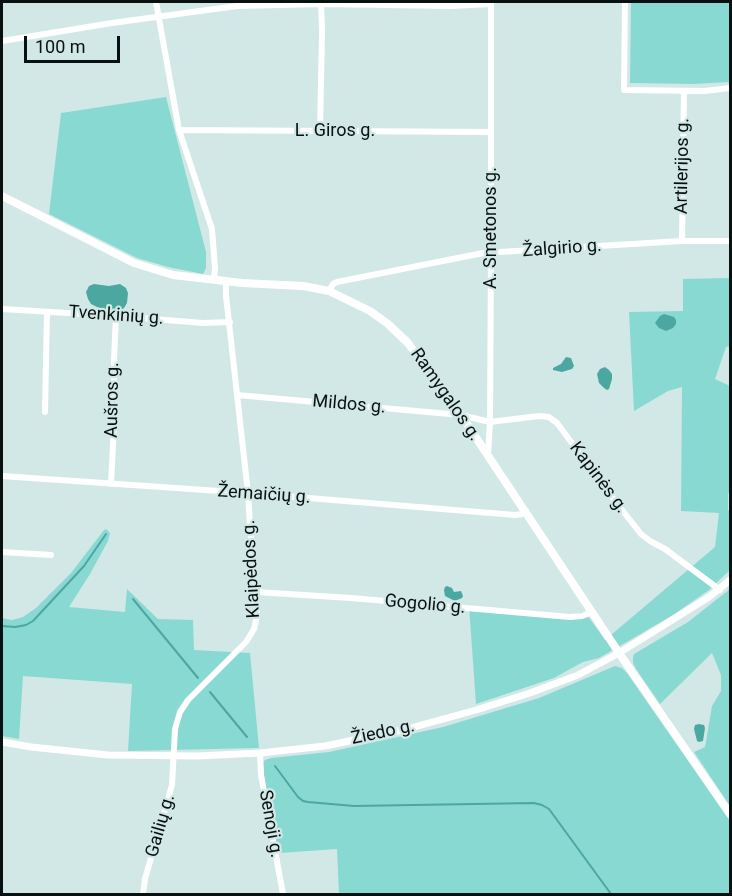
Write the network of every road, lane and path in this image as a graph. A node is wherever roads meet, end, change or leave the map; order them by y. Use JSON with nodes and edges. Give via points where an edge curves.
{"nodes":[{"id":1,"x":156,"y":2,"type":"edge"},
{"id":2,"x":625,"y":2,"type":"edge"},
{"id":3,"x":321,"y":3,"type":"edge"},
{"id":4,"x":491,"y":3,"type":"edge"},
{"id":5,"x":159,"y":16,"type":"junction"},
{"id":6,"x":2,"y":40,"type":"edge"},
{"id":7,"x":730,"y":88,"type":"edge"},
{"id":8,"x":684,"y":91,"type":"junction"},
{"id":9,"x":179,"y":130,"type":"junction"},
{"id":10,"x":320,"y":131,"type":"junction"},
{"id":11,"x":490,"y":132,"type":"junction"},
{"id":12,"x":2,"y":196,"type":"edge"},
{"id":13,"x":682,"y":241,"type":"junction"},
{"id":14,"x":730,"y":241,"type":"edge"},
{"id":15,"x":491,"y":253,"type":"junction"},
{"id":16,"x":214,"y":280,"type":"junction"},
{"id":17,"x":226,"y":281,"type":"junction"},
{"id":18,"x":329,"y":291,"type":"junction"},
{"id":19,"x":2,"y":309,"type":"edge"},
{"id":20,"x":47,"y":312,"type":"junction"},
{"id":21,"x":116,"y":316,"type":"junction"},
{"id":22,"x":230,"y":322,"type":"junction"},
{"id":23,"x":237,"y":395,"type":"junction"},
{"id":24,"x":45,"y":412,"type":"dead end"},
{"id":25,"x":461,"y":415,"type":"junction"},
{"id":26,"x":490,"y":422,"type":"junction"},
{"id":27,"x":488,"y":455,"type":"junction"},
{"id":28,"x":2,"y":476,"type":"edge"},
{"id":29,"x":111,"y":484,"type":"junction"},
{"id":30,"x":248,"y":493,"type":"junction"},
{"id":31,"x":526,"y":511,"type":"junction"},
{"id":32,"x":2,"y":552,"type":"edge"},
{"id":33,"x":51,"y":555,"type":"dead end"},
{"id":34,"x":730,"y":580,"type":"edge"},
{"id":35,"x":720,"y":590,"type":"junction"},
{"id":36,"x":256,"y":592,"type":"junction"},
{"id":37,"x":592,"y":612,"type":"junction"},
{"id":38,"x":620,"y":653,"type":"junction"},
{"id":39,"x":2,"y":742,"type":"edge"},
{"id":40,"x":260,"y":753,"type":"junction"},
{"id":41,"x":174,"y":756,"type":"junction"},
{"id":42,"x":730,"y":814,"type":"edge"},
{"id":43,"x":143,"y":894,"type":"edge"},
{"id":44,"x":283,"y":894,"type":"edge"}],
"edges":[{"from":1,"to":5,"type":"street"},
{"from":2,"to":8,"type":"street","via":[[624,90]]},
{"from":3,"to":4,"type":"street"},
{"from":3,"to":5,"type":"street","via":[[237,6]]},
{"from":3,"to":10,"type":"street"},
{"from":4,"to":11,"type":"street","name":"A. Smetonos g."},
{"from":5,"to":6,"type":"street"},
{"from":5,"to":9,"type":"street"},
{"from":7,"to":8,"type":"street"},
{"from":8,"to":13,"type":"street","name":"Artilerijos g."},
{"from":9,"to":10,"type":"street","name":"L. Giros g."},
{"from":9,"to":16,"type":"street","via":[[212,229]]},
{"from":10,"to":11,"type":"street","name":"L. Giros g."},
{"from":11,"to":15,"type":"street","name":"A. Smetonos g."},
{"from":12,"to":16,"type":"main road","name":"Ramygalos g.","via":[[135,263],[173,275]]},
{"from":13,"to":14,"type":"street","name":"Žalgirio g."},
{"from":13,"to":15,"type":"street","name":"Žalgirio g."},
{"from":15,"to":18,"type":"street","name":"Žalgirio g.","via":[[337,282]]},
{"from":15,"to":26,"type":"street","name":"A. Smetonos g."},
{"from":16,"to":17,"type":"main road","name":"Ramygalos g."},
{"from":17,"to":18,"type":"main road","name":"Ramygalos g."},
{"from":17,"to":22,"type":"street","name":"Klaipėdos g."},
{"from":18,"to":25,"type":"main road","name":"Ramygalos g.","via":[[388,324],[408,343]]},
{"from":19,"to":20,"type":"street","name":"Tvenkinių g."},
{"from":20,"to":21,"type":"street","name":"Tvenkinių g."},
{"from":20,"to":24,"type":"street"},
{"from":21,"to":22,"type":"street","name":"Tvenkinių g."},
{"from":21,"to":29,"type":"street","name":"Aušros g."},
{"from":22,"to":23,"type":"street","name":"Klaipėdos g."},
{"from":23,"to":25,"type":"street","name":"Mildos g."},
{"from":23,"to":30,"type":"street","name":"Klaipėdos g."},
{"from":25,"to":26,"type":"street","name":"Kapinės g."},
{"from":25,"to":27,"type":"main road","name":"Ramygalos g."},
{"from":26,"to":27,"type":"street","name":"A. Smetonos g."},
{"from":26,"to":35,"type":"street","name":"Kapinės g.","via":[[549,417],[641,534]]},
{"from":27,"to":31,"type":"main road","name":"Ramygalos g."},
{"from":28,"to":29,"type":"street","name":"Žemaičių g."},
{"from":29,"to":30,"type":"street","name":"Žemaičių g."},
{"from":30,"to":31,"type":"street","name":"Žemaičių g.","via":[[515,515]]},
{"from":30,"to":36,"type":"street","name":"Klaipėdos g."},
{"from":31,"to":37,"type":"main road","name":"Ramygalos g."},
{"from":32,"to":33,"type":"street"},
{"from":34,"to":35,"type":"street","name":"Žiedo g."},
{"from":35,"to":38,"type":"street","name":"Žiedo g."},
{"from":36,"to":37,"type":"street","name":"Gogolio g.","via":[[570,617]]},
{"from":36,"to":41,"type":"street","name":"Klaipėdos g.","via":[[257,616],[250,637],[180,712]]},
{"from":37,"to":38,"type":"main road","name":"Ramygalos g."},
{"from":38,"to":40,"type":"street","name":"Žiedo g.","via":[[568,679],[453,717],[325,746]]},
{"from":38,"to":42,"type":"main road","name":"Ramygalos g."},
{"from":39,"to":41,"type":"street","name":"Žiedo g.","via":[[75,752]]},
{"from":40,"to":41,"type":"street","name":"Žiedo g."},
{"from":40,"to":44,"type":"street","name":"Senoji g."},
{"from":41,"to":43,"type":"street","name":"Gailių g.","via":[[172,785]]}]}
